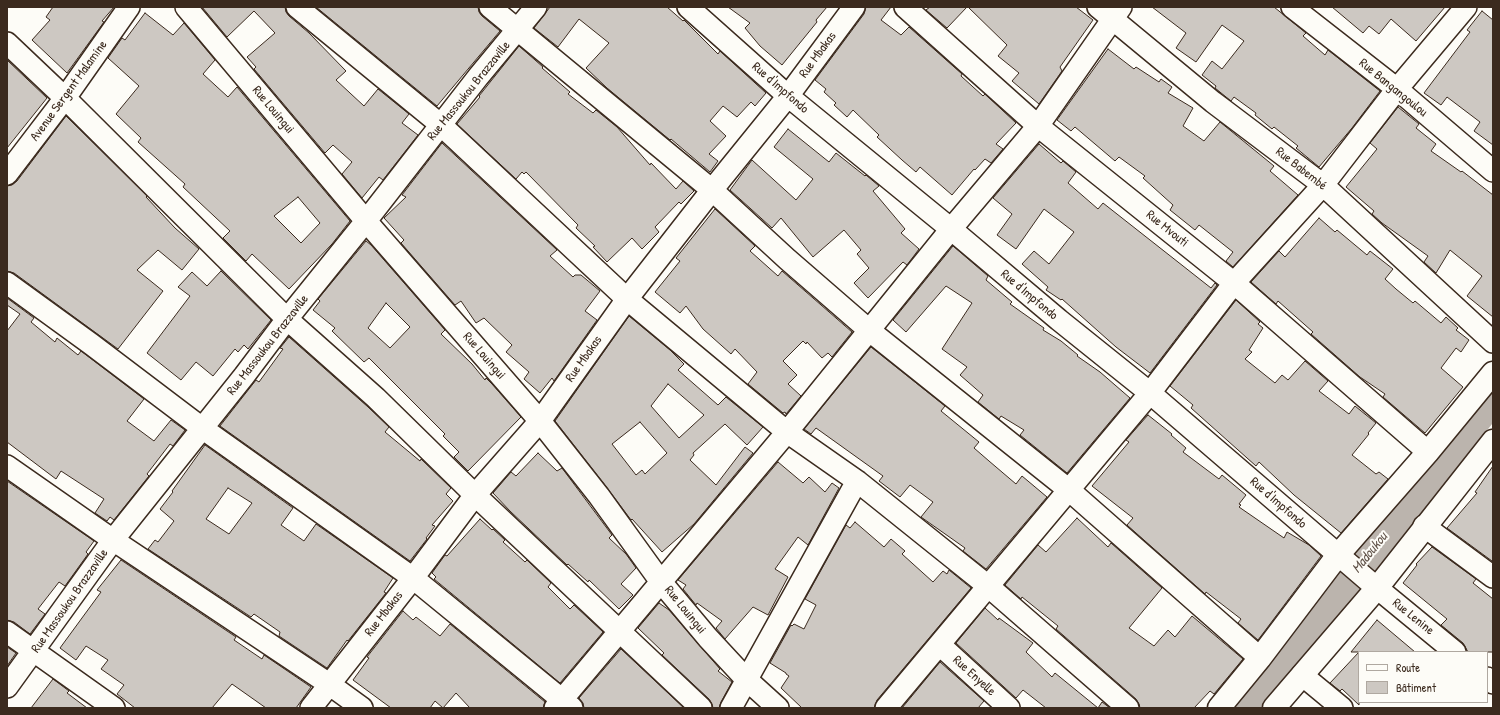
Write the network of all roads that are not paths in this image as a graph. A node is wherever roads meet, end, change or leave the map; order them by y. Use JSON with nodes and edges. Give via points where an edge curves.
{"nodes":[{"id":1,"x":129,"y":7,"type":"edge"},
{"id":2,"x":186,"y":7,"type":"edge"},
{"id":3,"x":297,"y":7,"type":"edge"},
{"id":4,"x":490,"y":7,"type":"edge"},
{"id":5,"x":536,"y":7,"type":"edge"},
{"id":6,"x":688,"y":7,"type":"edge"},
{"id":7,"x":854,"y":7,"type":"edge"},
{"id":8,"x":905,"y":7,"type":"edge"},
{"id":9,"x":1292,"y":7,"type":"edge"},
{"id":10,"x":1466,"y":7,"type":"edge"},
{"id":11,"x":1111,"y":11,"type":"edge"},
{"id":12,"x":517,"y":30,"type":"junction"},
{"id":13,"x":7,"y":43,"type":"edge"},
{"id":14,"x":1397,"y":89,"type":"junction"},
{"id":15,"x":788,"y":96,"type":"junction"},
{"id":16,"x":65,"y":98,"type":"junction"},
{"id":17,"x":441,"y":125,"type":"junction"},
{"id":18,"x":1038,"y":126,"type":"junction"},
{"id":19,"x":1493,"y":171,"type":"edge"},
{"id":20,"x":7,"y":174,"type":"edge"},
{"id":21,"x":1323,"y":185,"type":"junction"},
{"id":22,"x":712,"y":190,"type":"junction"},
{"id":23,"x":366,"y":221,"type":"junction"},
{"id":24,"x":951,"y":229,"type":"junction"},
{"id":25,"x":7,"y":283,"type":"edge"},
{"id":26,"x":1234,"y":283,"type":"junction"},
{"id":27,"x":627,"y":299,"type":"junction"},
{"id":28,"x":286,"y":319,"type":"junction"},
{"id":29,"x":870,"y":331,"type":"junction"},
{"id":30,"x":1493,"y":342,"type":"edge"},
{"id":31,"x":1493,"y":373,"type":"edge"},
{"id":32,"x":1150,"y":392,"type":"junction"},
{"id":33,"x":540,"y":421,"type":"junction"},
{"id":34,"x":202,"y":428,"type":"junction"},
{"id":35,"x":787,"y":432,"type":"junction"},
{"id":36,"x":1493,"y":442,"type":"edge"},
{"id":37,"x":1428,"y":452,"type":"junction"},
{"id":38,"x":7,"y":466,"type":"edge"},
{"id":39,"x":857,"y":482,"type":"junction"},
{"id":40,"x":1069,"y":490,"type":"junction"},
{"id":41,"x":475,"y":495,"type":"junction"},
{"id":42,"x":1424,"y":526,"type":"junction"},
{"id":43,"x":113,"y":540,"type":"junction"},
{"id":44,"x":1342,"y":558,"type":"junction"},
{"id":45,"x":1493,"y":577,"type":"edge"},
{"id":46,"x":413,"y":578,"type":"junction"},
{"id":47,"x":661,"y":582,"type":"junction"},
{"id":48,"x":1374,"y":585,"type":"junction"},
{"id":49,"x":988,"y":586,"type":"junction"},
{"id":50,"x":7,"y":632,"type":"edge"},
{"id":51,"x":620,"y":632,"type":"junction"},
{"id":52,"x":940,"y":645,"type":"junction"},
{"id":53,"x":34,"y":651,"type":"junction"},
{"id":54,"x":1454,"y":651,"type":"edge"},
{"id":55,"x":1260,"y":658,"type":"junction"},
{"id":56,"x":1302,"y":675,"type":"junction"},
{"id":57,"x":746,"y":679,"type":"junction"},
{"id":58,"x":329,"y":684,"type":"junction"},
{"id":59,"x":7,"y":687,"type":"edge"},
{"id":60,"x":563,"y":705,"type":"edge"},
{"id":61,"x":114,"y":708,"type":"edge"},
{"id":62,"x":311,"y":708,"type":"edge"},
{"id":63,"x":362,"y":708,"type":"edge"},
{"id":64,"x":701,"y":708,"type":"edge"},
{"id":65,"x":730,"y":708,"type":"edge"},
{"id":66,"x":778,"y":708,"type":"edge"},
{"id":67,"x":886,"y":708,"type":"edge"},
{"id":68,"x":1009,"y":708,"type":"edge"},
{"id":69,"x":1128,"y":708,"type":"edge"},
{"id":70,"x":1219,"y":708,"type":"edge"},
{"id":71,"x":1274,"y":708,"type":"edge"},
{"id":72,"x":1342,"y":708,"type":"edge"}],
"edges":[{"from":1,"to":16,"type":"street","name":"Avenue Sergent Malamine"},
{"from":2,"to":23,"type":"street","name":"Rue Louingui"},
{"from":3,"to":17,"type":"street"},
{"from":4,"to":12,"type":"street"},
{"from":5,"to":12,"type":"street","name":"Rue Massoukou Brazzaville"},
{"from":6,"to":15,"type":"street","name":"Rue d'Impfondo"},
{"from":7,"to":15,"type":"street","name":"Rue Mbakas"},
{"from":8,"to":18,"type":"street","name":"Rue Mvouti"},
{"from":9,"to":14,"type":"street","name":"Rue Bangangoulou"},
{"from":10,"to":14,"type":"street"},
{"from":11,"to":18,"type":"street"},
{"from":11,"to":21,"type":"street","name":"Rue Babembé","via":[[1213,102]]},
{"from":12,"to":17,"type":"street","name":"Rue Massoukou Brazzaville"},
{"from":12,"to":22,"type":"street"},
{"from":13,"to":16,"type":"street"},
{"from":14,"to":19,"type":"street","name":"Rue Bangangoulou"},
{"from":14,"to":21,"type":"street"},
{"from":15,"to":22,"type":"street","name":"Rue Mbakas"},
{"from":15,"to":24,"type":"street","name":"Rue d'Impfondo"},
{"from":16,"to":20,"type":"street","name":"Avenue Sergent Malamine"},
{"from":16,"to":28,"type":"street"},
{"from":17,"to":23,"type":"street","name":"Rue Massoukou Brazzaville"},
{"from":17,"to":27,"type":"street"},
{"from":18,"to":24,"type":"street"},
{"from":18,"to":26,"type":"street","name":"Rue Mvouti"},
{"from":21,"to":26,"type":"street"},
{"from":21,"to":30,"type":"street","name":"Rue Babembé"},
{"from":22,"to":27,"type":"street","name":"Rue Mbakas"},
{"from":22,"to":29,"type":"street"},
{"from":23,"to":28,"type":"street","name":"Rue Massoukou Brazzaville"},
{"from":23,"to":33,"type":"street","name":"Rue Louingui"},
{"from":24,"to":29,"type":"street"},
{"from":24,"to":32,"type":"street","name":"Rue d'Impfondo"},
{"from":25,"to":34,"type":"street"},
{"from":26,"to":32,"type":"street"},
{"from":26,"to":37,"type":"street","name":"Rue Mvouti"},
{"from":27,"to":33,"type":"street","name":"Rue Mbakas"},
{"from":27,"to":35,"type":"street"},
{"from":28,"to":34,"type":"street","name":"Rue Massoukou Brazzaville"},
{"from":28,"to":41,"type":"street","via":[[376,398]]},
{"from":29,"to":35,"type":"street"},
{"from":29,"to":40,"type":"street"},
{"from":31,"to":37,"type":"main road"},
{"from":32,"to":40,"type":"street"},
{"from":32,"to":44,"type":"street","name":"Rue d'Impfondo"},
{"from":33,"to":41,"type":"street","name":"Rue Mbakas"},
{"from":33,"to":47,"type":"street","name":"Rue Louingui","via":[[599,496]]},
{"from":34,"to":43,"type":"street","name":"Rue Massoukou Brazzaville"},
{"from":34,"to":46,"type":"street"},
{"from":35,"to":39,"type":"street"},
{"from":35,"to":47,"type":"street"},
{"from":36,"to":42,"type":"main road"},
{"from":37,"to":44,"type":"main road"},
{"from":38,"to":43,"type":"street"},
{"from":39,"to":49,"type":"street"},
{"from":39,"to":57,"type":"street"},
{"from":40,"to":49,"type":"street"},
{"from":40,"to":55,"type":"street"},
{"from":41,"to":46,"type":"street","name":"Rue Mbakas"},
{"from":41,"to":51,"type":"street"},
{"from":42,"to":45,"type":"street"},
{"from":42,"to":48,"type":"main road"},
{"from":43,"to":53,"type":"street","name":"Rue Massoukou Brazzaville"},
{"from":43,"to":58,"type":"street"},
{"from":44,"to":48,"type":"street","name":"Rue d'Impfondo"},
{"from":44,"to":55,"type":"main road"},
{"from":46,"to":58,"type":"street","name":"Rue Mbakas"},
{"from":46,"to":60,"type":"street"},
{"from":47,"to":51,"type":"street"},
{"from":47,"to":57,"type":"street","name":"Rue Louingui"},
{"from":48,"to":54,"type":"street","name":"Rue Lenine"},
{"from":48,"to":56,"type":"main road"},
{"from":49,"to":52,"type":"street"},
{"from":49,"to":69,"type":"street"},
{"from":50,"to":53,"type":"street"},
{"from":51,"to":60,"type":"street"},
{"from":51,"to":64,"type":"street"},
{"from":52,"to":67,"type":"street"},
{"from":52,"to":68,"type":"street","name":"Rue Enyelle"},
{"from":53,"to":59,"type":"street","name":"Rue Massoukou Brazzaville"},
{"from":53,"to":61,"type":"street"},
{"from":55,"to":70,"type":"main road"},
{"from":56,"to":71,"type":"main road"},
{"from":56,"to":72,"type":"street"},
{"from":57,"to":65,"type":"street"},
{"from":57,"to":66,"type":"street","name":"Rue Louingui"},
{"from":58,"to":62,"type":"street","name":"Rue Mbakas"},
{"from":58,"to":63,"type":"street"}]}
